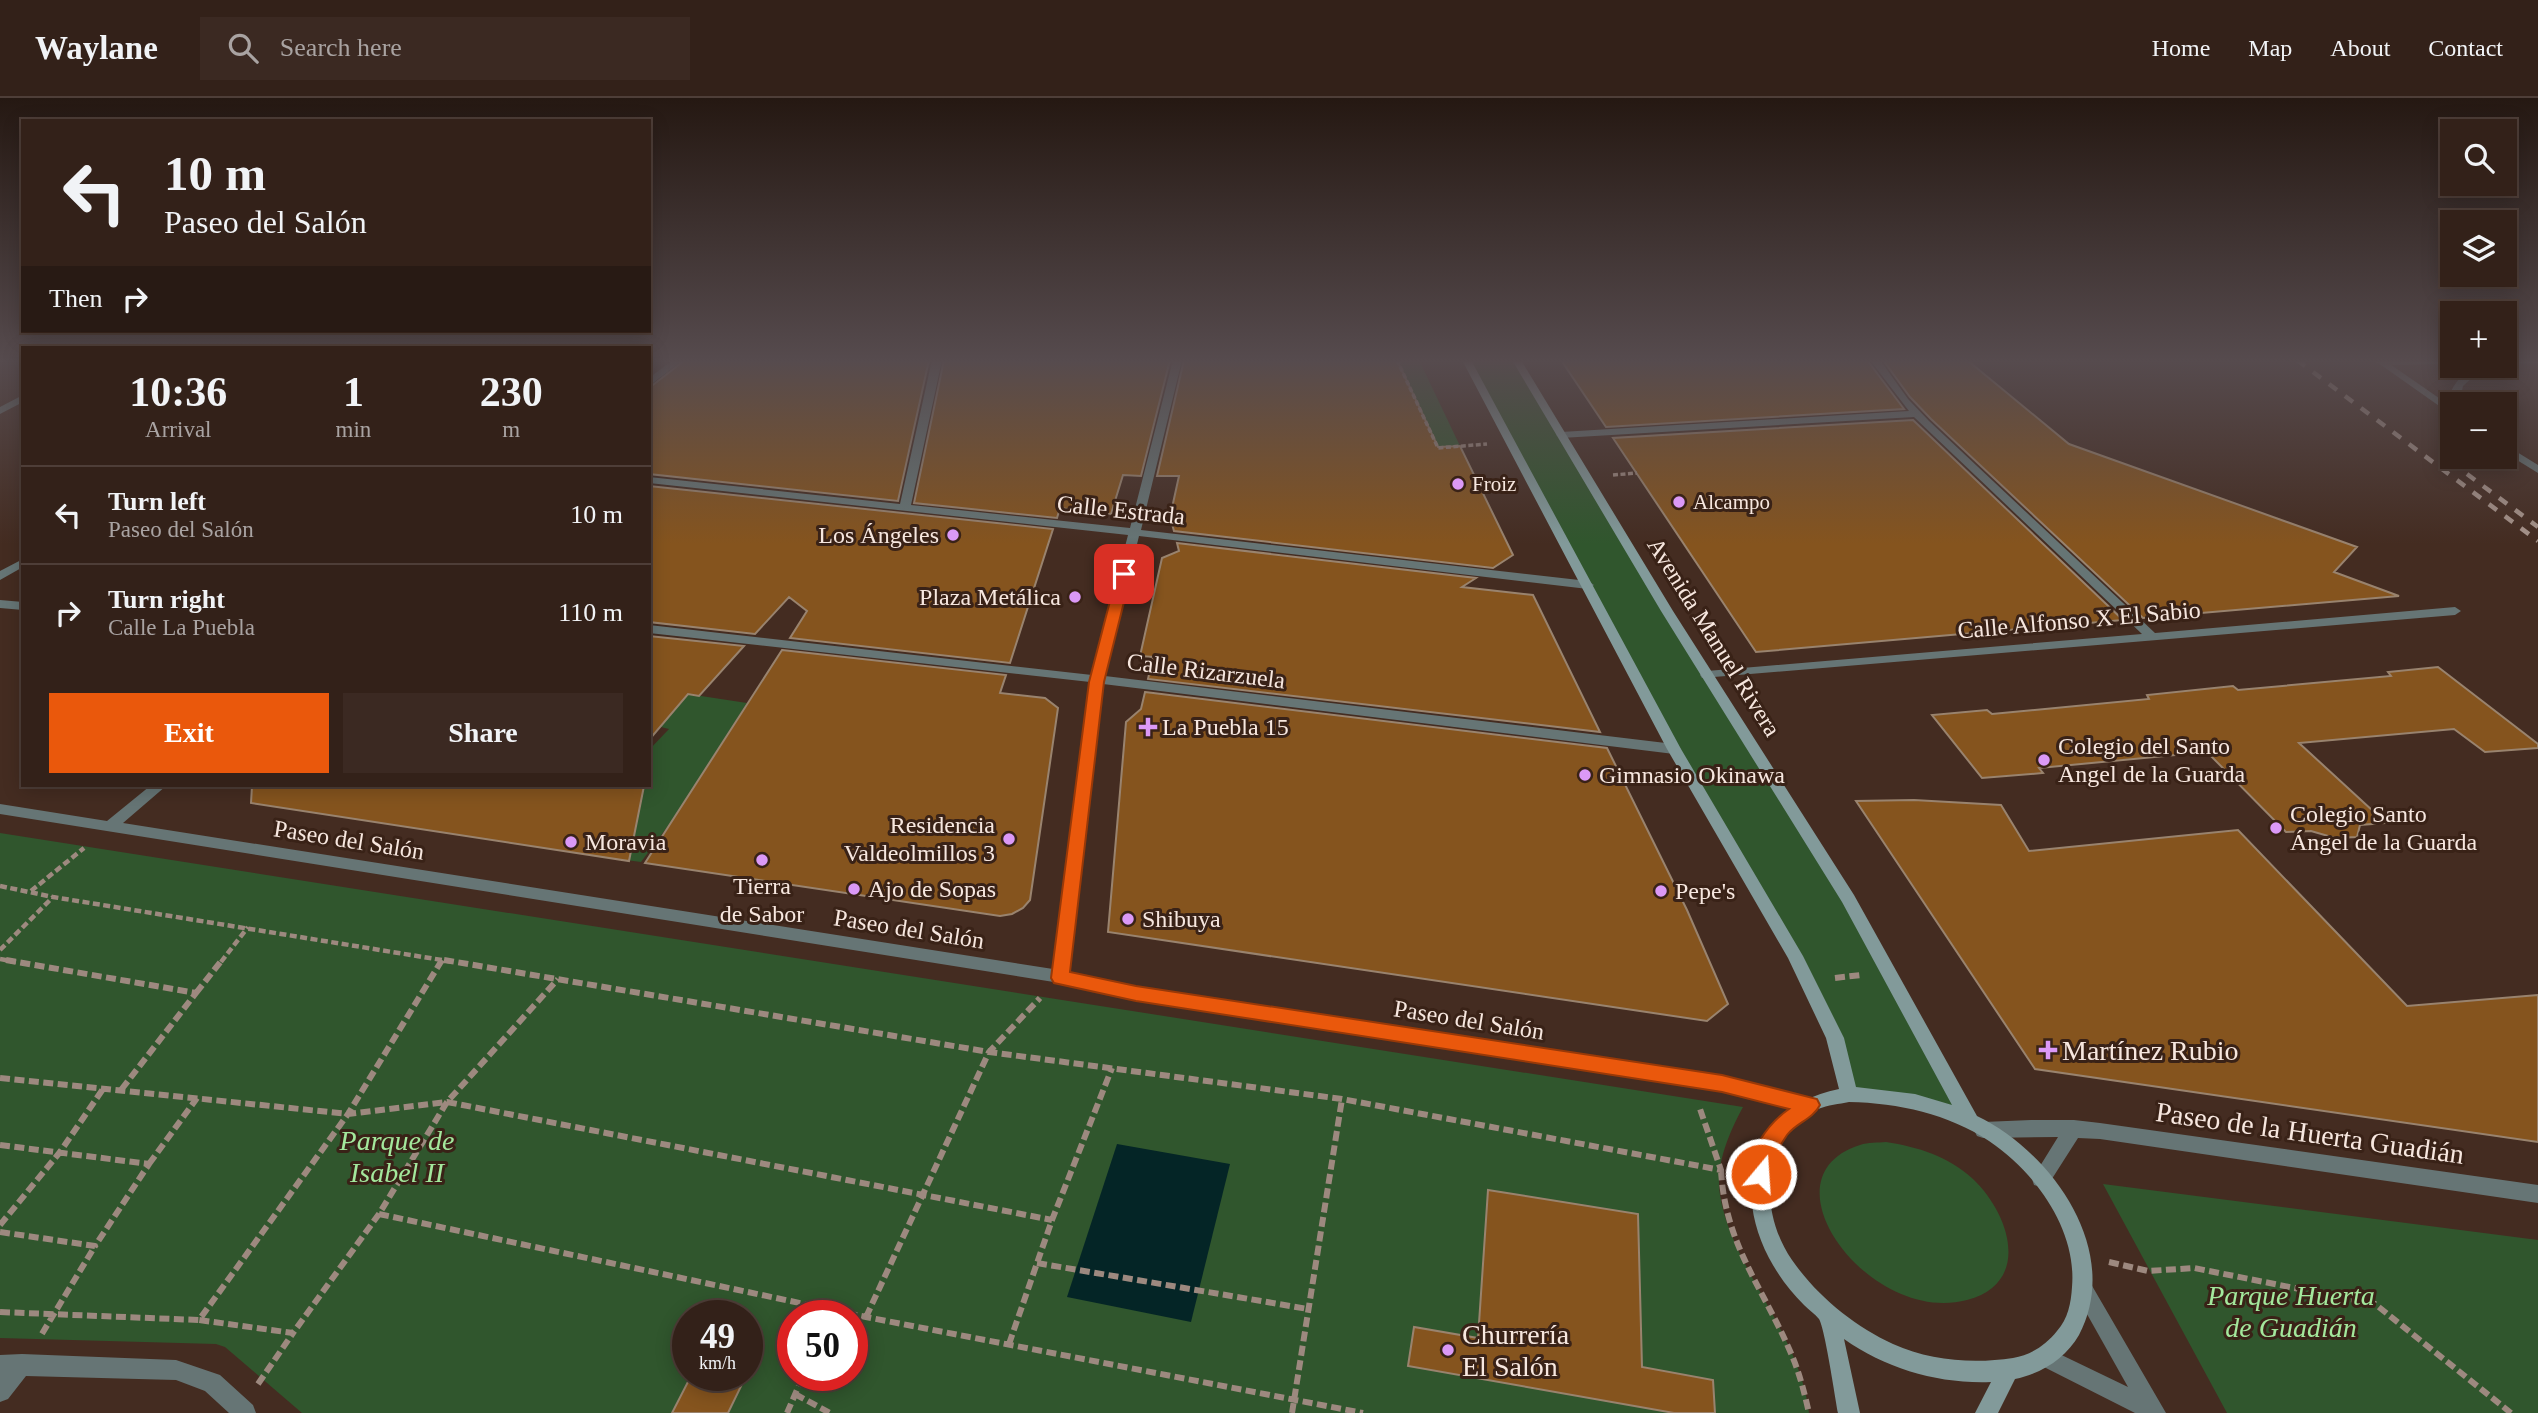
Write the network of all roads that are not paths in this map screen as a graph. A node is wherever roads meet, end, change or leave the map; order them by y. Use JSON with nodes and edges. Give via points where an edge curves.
{"nodes":[{"id":1,"x":924,"y":421,"type":"edge"},
{"id":2,"x":1163,"y":421,"type":"edge"},
{"id":3,"x":1498,"y":421,"type":"edge"},
{"id":4,"x":1553,"y":421,"type":"edge"},
{"id":5,"x":1791,"y":421,"type":"edge"},
{"id":6,"x":1924,"y":421,"type":"edge"},
{"id":7,"x":1561,"y":435,"type":"junction"},
{"id":8,"x":2517,"y":456,"type":"edge"},
{"id":9,"x":2538,"y":470,"type":"edge"},
{"id":10,"x":651,"y":480,"type":"edge"},
{"id":11,"x":905,"y":508,"type":"junction"},
{"id":12,"x":1135,"y":533,"type":"junction"},
{"id":13,"x":21,"y":563,"type":"edge"},
{"id":14,"x":0,"y":576,"type":"edge"},
{"id":15,"x":1588,"y":585,"type":"junction"},
{"id":16,"x":0,"y":604,"type":"edge"},
{"id":17,"x":21,"y":606,"type":"edge"},
{"id":18,"x":2455,"y":611,"type":"dead end"},
{"id":19,"x":651,"y":629,"type":"edge"},
{"id":20,"x":2152,"y":637,"type":"junction"},
{"id":21,"x":1707,"y":676,"type":"junction"},
{"id":22,"x":1097,"y":682,"type":"junction"},
{"id":23,"x":1674,"y":749,"type":"junction"},
{"id":24,"x":158,"y":787,"type":"edge"},
{"id":25,"x":0,"y":809,"type":"edge"},
{"id":26,"x":109,"y":827,"type":"junction"},
{"id":27,"x":1060,"y":978,"type":"junction"},
{"id":28,"x":1849,"y":1094,"type":"junction"},
{"id":29,"x":1809,"y":1105,"type":"junction"},
{"id":30,"x":1978,"y":1127,"type":"junction"},
{"id":31,"x":2074,"y":1128,"type":"junction"},
{"id":32,"x":2041,"y":1179,"type":"junction"},
{"id":33,"x":2538,"y":1194,"type":"edge"},
{"id":34,"x":2084,"y":1291,"type":"junction"},
{"id":35,"x":1829,"y":1315,"type":"junction"},
{"id":36,"x":2047,"y":1358,"type":"junction"},
{"id":37,"x":22,"y":1364,"type":"junction"},
{"id":38,"x":0,"y":1365,"type":"edge"},
{"id":39,"x":2008,"y":1370,"type":"junction"},
{"id":40,"x":0,"y":1391,"type":"edge"},
{"id":41,"x":242,"y":1411,"type":"edge"},
{"id":42,"x":2154,"y":1412,"type":"edge"},
{"id":43,"x":1849,"y":1413,"type":"edge"},
{"id":44,"x":1986,"y":1413,"type":"edge"}],
"edges":[{"from":1,"to":11,"type":"street"},
{"from":2,"to":12,"type":"street"},
{"from":3,"to":15,"type":"main road"},
{"from":4,"to":7,"type":"main road","name":"Avenida Manuel Rivera"},
{"from":5,"to":7,"type":"street"},
{"from":6,"to":20,"type":"street"},
{"from":7,"to":21,"type":"main road","name":"Avenida Manuel Rivera"},
{"from":8,"to":9,"type":"street"},
{"from":10,"to":11,"type":"street","name":"Calle Estrada"},
{"from":11,"to":12,"type":"street","name":"Calle Estrada"},
{"from":12,"to":15,"type":"street","name":"Calle Estrada"},
{"from":12,"to":22,"type":"street"},
{"from":13,"to":14,"type":"street"},
{"from":15,"to":23,"type":"main road"},
{"from":16,"to":17,"type":"street"},
{"from":18,"to":20,"type":"street","name":"Calle Alfonso X El Sabio"},
{"from":19,"to":22,"type":"street","name":"Calle Rizarzuela"},
{"from":20,"to":21,"type":"street","name":"Calle Alfonso X El Sabio"},
{"from":21,"to":30,"type":"main road","name":"Avenida Manuel Rivera","via":[[1848,899]]},
{"from":22,"to":23,"type":"street","name":"Calle Rizarzuela"},
{"from":22,"to":27,"type":"street"},
{"from":23,"to":28,"type":"main road","via":[[1795,956],[1835,1038]]},
{"from":24,"to":26,"type":"street"},
{"from":25,"to":26,"type":"street","name":"Paseo del Salón"},
{"from":26,"to":27,"type":"street","name":"Paseo del Salón"},
{"from":27,"to":29,"type":"street","name":"Paseo del Salón","via":[[1722,1083]]},
{"from":28,"to":29,"type":"main road"},
{"from":28,"to":30,"type":"main road","via":[[1910,1099]]},
{"from":29,"to":35,"type":"main road","via":[[1781,1126],[1763,1156],[1759,1193],[1768,1234],[1786,1266]]},
{"from":30,"to":31,"type":"street","name":"Paseo de la Huerta Guadián"},
{"from":30,"to":32,"type":"main road","via":[[2014,1150]]},
{"from":31,"to":32,"type":"street"},
{"from":31,"to":33,"type":"street","name":"Paseo de la Huerta Guadián"},
{"from":32,"to":34,"type":"main road","via":[[2067,1217],[2081,1255]]},
{"from":34,"to":36,"type":"main road","via":[[2072,1331]]},
{"from":34,"to":42,"type":"street"},
{"from":35,"to":39,"type":"main road","via":[[1871,1344],[1917,1364],[1964,1373]]},
{"from":35,"to":43,"type":"main road"},
{"from":36,"to":39,"type":"main road"},
{"from":36,"to":42,"type":"street"},
{"from":37,"to":38,"type":"street"},
{"from":37,"to":40,"type":"street"},
{"from":37,"to":41,"type":"street","via":[[176,1370],[212,1383]]},
{"from":39,"to":44,"type":"main road"}]}
